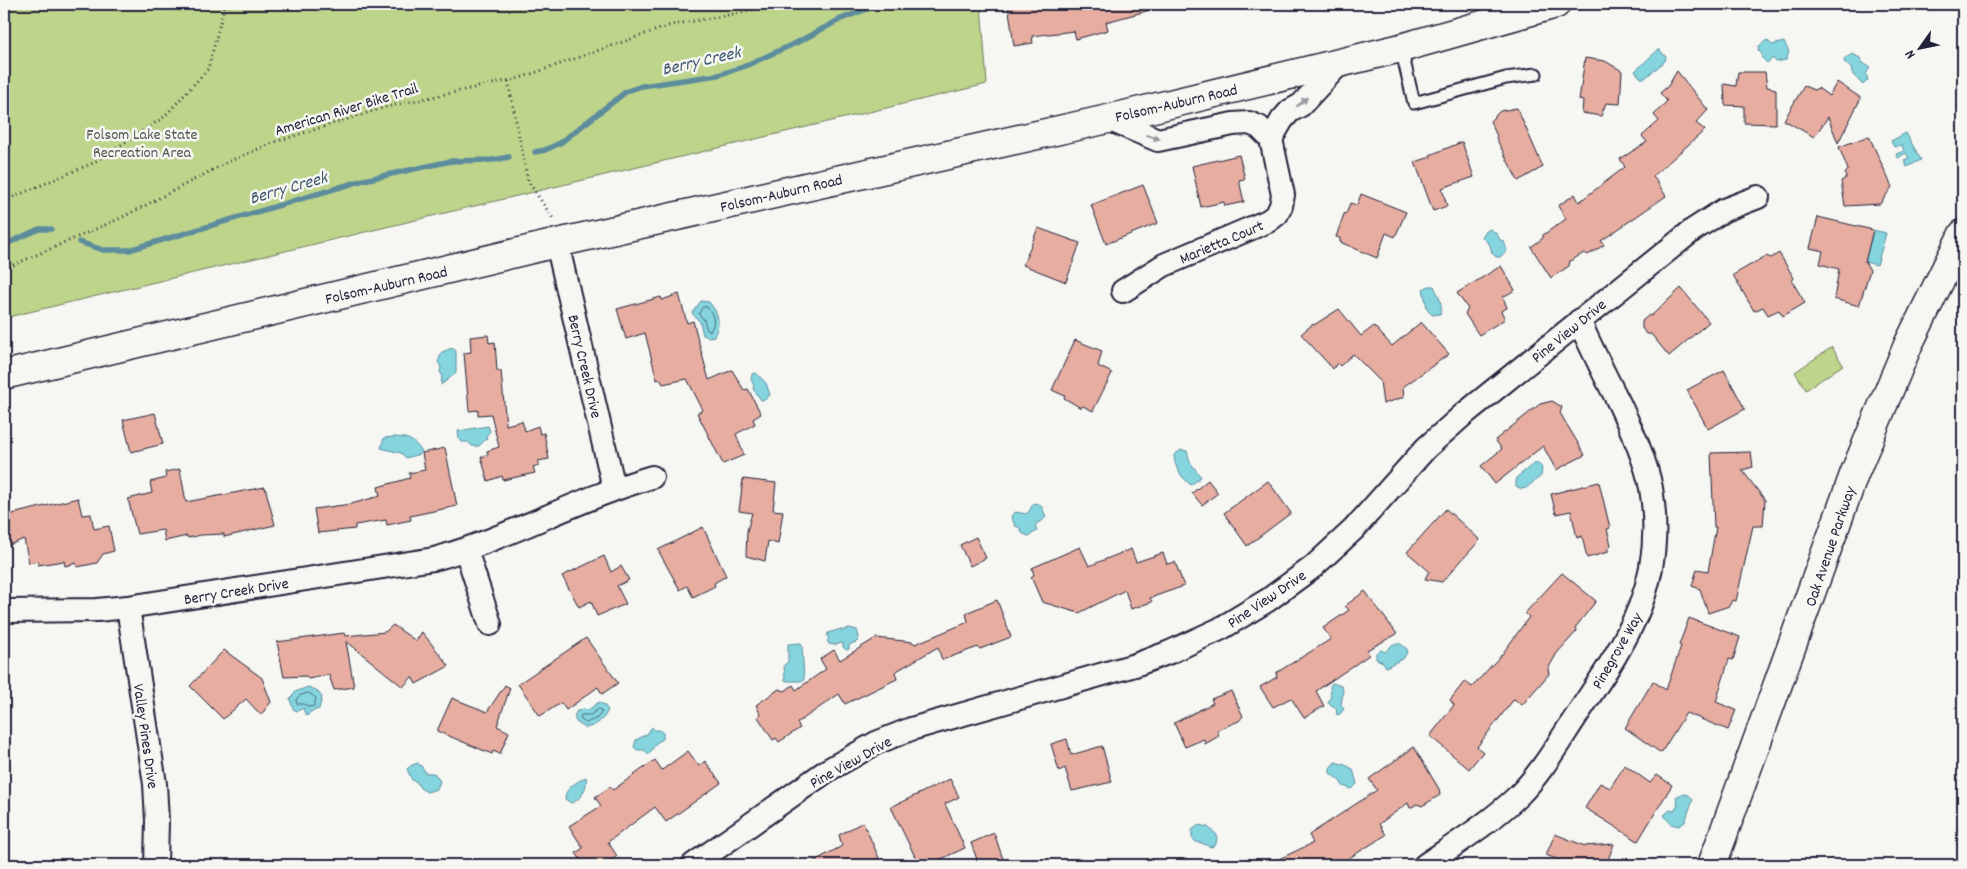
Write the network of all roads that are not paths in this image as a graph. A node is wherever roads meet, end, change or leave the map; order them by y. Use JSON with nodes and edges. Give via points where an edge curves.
{"nodes":[{"id":1,"x":1556,"y":4,"type":"edge"},
{"id":2,"x":1400,"y":48,"type":"junction"},
{"id":3,"x":1340,"y":63,"type":"junction"},
{"id":4,"x":1536,"y":74,"type":"dead end"},
{"id":5,"x":1108,"y":118,"type":"junction"},
{"id":6,"x":1271,"y":139,"type":"junction"},
{"id":7,"x":1758,"y":197,"type":"dead end"},
{"id":8,"x":1963,"y":234,"type":"edge"},
{"id":9,"x":557,"y":243,"type":"junction"},
{"id":10,"x":1124,"y":290,"type":"dead end"},
{"id":11,"x":1579,"y":321,"type":"junction"},
{"id":12,"x":4,"y":375,"type":"edge"},
{"id":13,"x":652,"y":477,"type":"dead end"},
{"id":14,"x":614,"y":488,"type":"junction"},
{"id":15,"x":466,"y":550,"type":"junction"},
{"id":16,"x":128,"y":607,"type":"junction"},
{"id":17,"x":4,"y":611,"type":"edge"},
{"id":18,"x":490,"y":624,"type":"dead end"},
{"id":19,"x":156,"y":865,"type":"edge"},
{"id":20,"x":693,"y":865,"type":"edge"},
{"id":21,"x":1425,"y":865,"type":"edge"},
{"id":22,"x":1712,"y":865,"type":"edge"}],
"edges":[{"from":1,"to":2,"type":"main road","name":"Folsom-Auburn Road"},
{"from":2,"to":3,"type":"main road","name":"Folsom-Auburn Road"},
{"from":2,"to":4,"type":"lane","via":[[1414,103],[1506,78]]},
{"from":3,"to":5,"type":"main road","name":"Folsom-Auburn Road"},
{"from":6,"to":3,"type":"street","one_way":true,"via":[[1290,111],[1301,105]]},
{"from":5,"to":6,"type":"street","one_way":true,"via":[[1158,140],[1249,123],[1259,127]]},
{"from":5,"to":9,"type":"main road","name":"Folsom-Auburn Road"},
{"from":6,"to":10,"type":"street","name":"Marietta Court","via":[[1283,195],[1277,214],[1268,221],[1164,265]]},
{"from":7,"to":11,"type":"street","name":"Pine View Drive","via":[[1708,219]]},
{"from":8,"to":22,"type":"main road","name":"Oak Avenue Parkway","via":[[1908,345],[1855,472]]},
{"from":9,"to":12,"type":"main road","name":"Folsom-Auburn Road"},
{"from":9,"to":14,"type":"street","name":"Berry Creek Drive"},
{"from":11,"to":20,"type":"street","name":"Pine View Drive","via":[[1463,415],[1426,448],[1354,528],[1313,566],[1260,605],[1220,629],[1143,662],[911,729],[876,743],[828,770]]},
{"from":11,"to":21,"type":"street","name":"Pinegrove Way","via":[[1637,442],[1651,488],[1654,536],[1644,600],[1616,657],[1542,768],[1493,816]]},
{"from":13,"to":14,"type":"street","name":"Berry Creek Drive"},
{"from":14,"to":15,"type":"street","name":"Berry Creek Drive"},
{"from":15,"to":16,"type":"street","name":"Berry Creek Drive","via":[[434,559]]},
{"from":15,"to":18,"type":"street"},
{"from":16,"to":17,"type":"street","name":"Berry Creek Drive"},
{"from":16,"to":19,"type":"street","name":"Valley Pines Drive","via":[[155,784]]}]}
